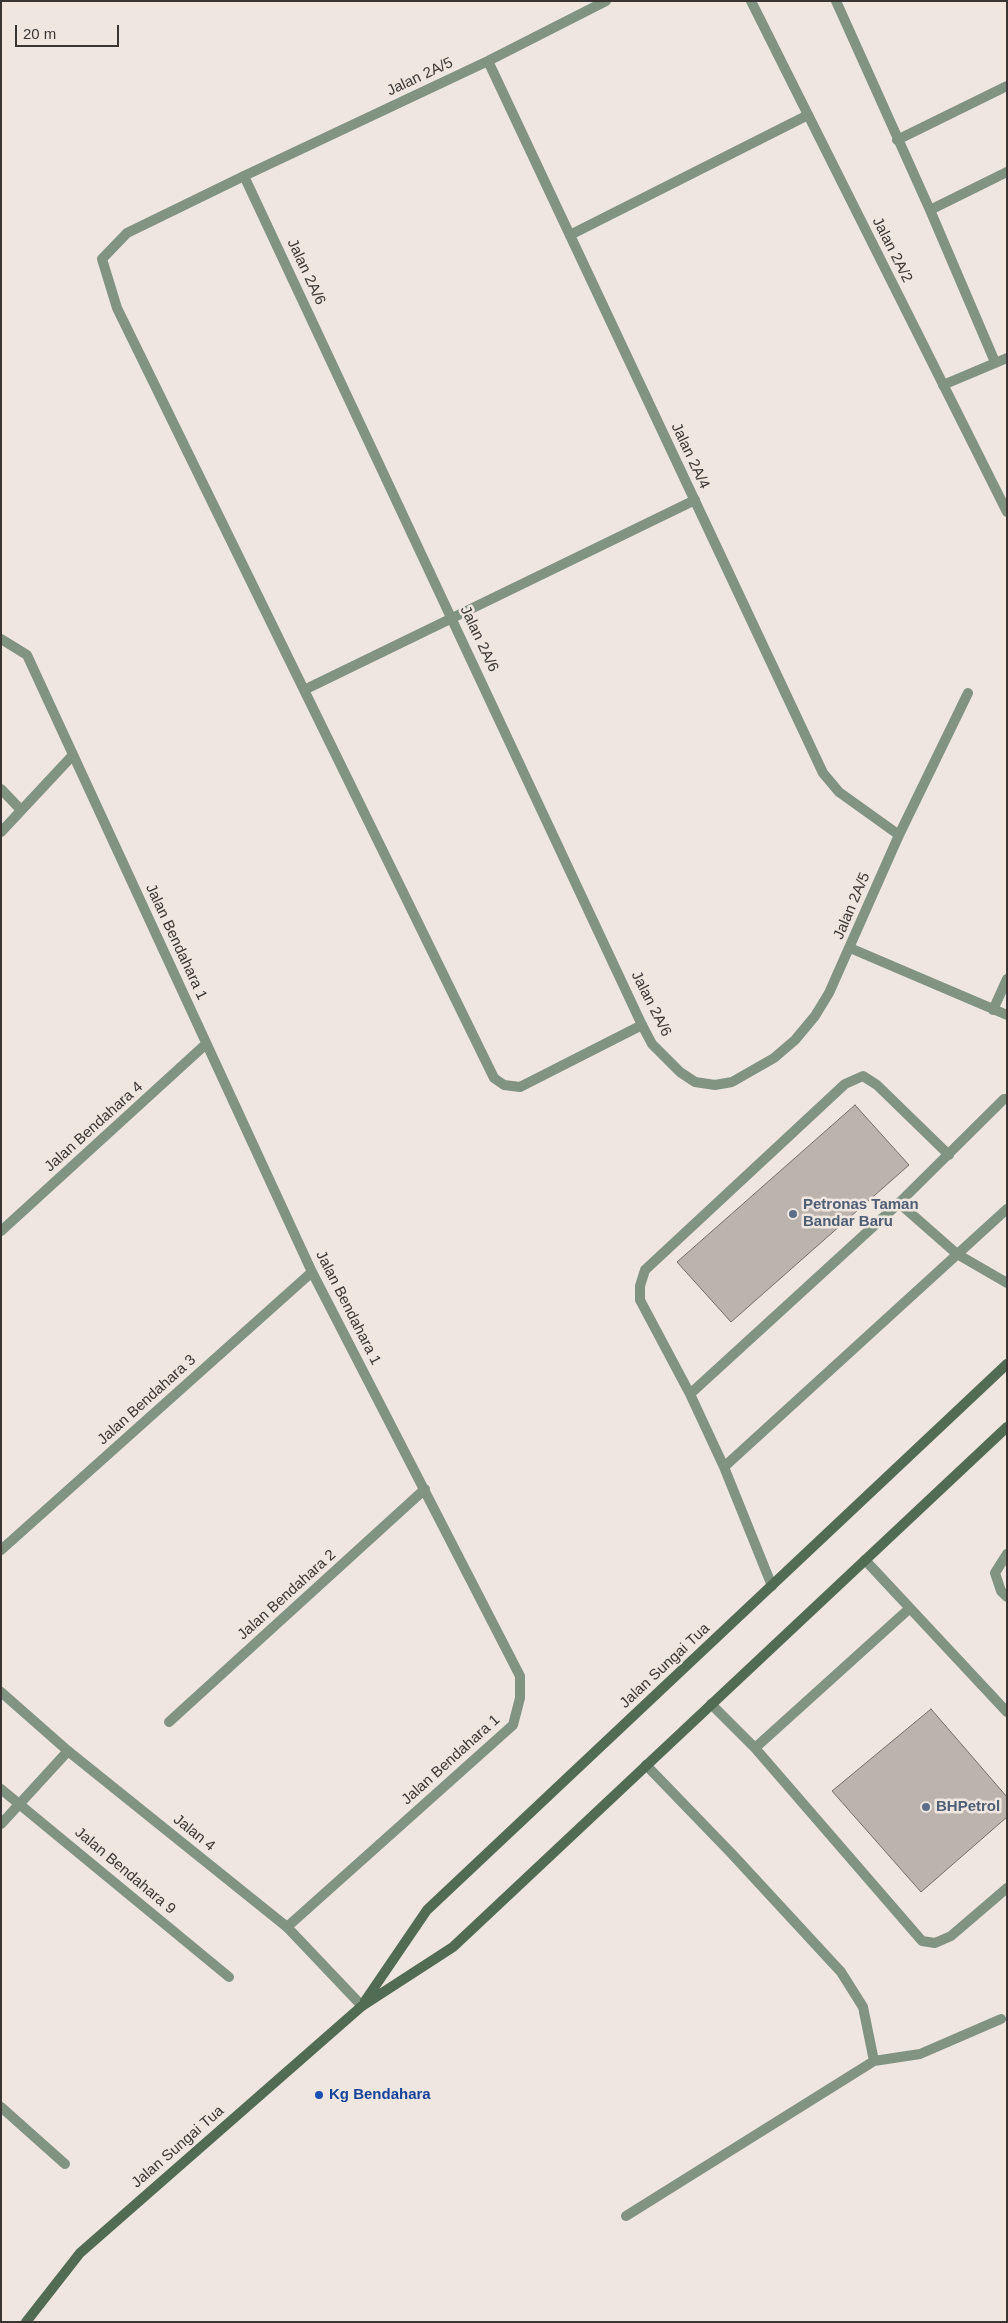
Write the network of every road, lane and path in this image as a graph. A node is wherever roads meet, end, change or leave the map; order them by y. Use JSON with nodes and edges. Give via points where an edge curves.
{"nodes":[{"id":1,"x":751,"y":1,"type":"edge"},
{"id":2,"x":836,"y":1,"type":"edge"},
{"id":3,"x":605,"y":2,"type":"edge"},
{"id":4,"x":488,"y":61,"type":"junction"},
{"id":5,"x":1007,"y":86,"type":"edge"},
{"id":6,"x":808,"y":115,"type":"junction"},
{"id":7,"x":897,"y":140,"type":"junction"},
{"id":8,"x":1007,"y":172,"type":"edge"},
{"id":9,"x":244,"y":176,"type":"junction"},
{"id":10,"x":930,"y":210,"type":"junction"},
{"id":11,"x":570,"y":234,"type":"junction"},
{"id":12,"x":1007,"y":358,"type":"edge"},
{"id":13,"x":995,"y":362,"type":"junction"},
{"id":14,"x":944,"y":385,"type":"junction"},
{"id":15,"x":695,"y":500,"type":"junction"},
{"id":16,"x":1007,"y":512,"type":"edge"},
{"id":17,"x":453,"y":619,"type":"junction"},
{"id":18,"x":1,"y":639,"type":"edge"},
{"id":19,"x":304,"y":690,"type":"junction"},
{"id":20,"x":968,"y":693,"type":"dead end"},
{"id":21,"x":73,"y":755,"type":"junction"},
{"id":22,"x":1,"y":789,"type":"edge"},
{"id":23,"x":21,"y":810,"type":"junction"},
{"id":24,"x":1,"y":832,"type":"edge"},
{"id":25,"x":899,"y":835,"type":"junction"},
{"id":26,"x":850,"y":948,"type":"junction"},
{"id":27,"x":1007,"y":979,"type":"edge"},
{"id":28,"x":993,"y":1010,"type":"junction"},
{"id":29,"x":1007,"y":1015,"type":"edge"},
{"id":30,"x":642,"y":1025,"type":"junction"},
{"id":31,"x":206,"y":1044,"type":"junction"},
{"id":32,"x":715,"y":1085,"type":"joint"},
{"id":33,"x":1007,"y":1099,"type":"edge"},
{"id":34,"x":949,"y":1155,"type":"junction"},
{"id":35,"x":899,"y":1203,"type":"junction"},
{"id":36,"x":1007,"y":1209,"type":"edge"},
{"id":37,"x":1,"y":1231,"type":"edge"},
{"id":38,"x":957,"y":1254,"type":"junction"},
{"id":39,"x":312,"y":1272,"type":"junction"},
{"id":40,"x":1007,"y":1283,"type":"edge"},
{"id":41,"x":1007,"y":1364,"type":"edge"},
{"id":42,"x":690,"y":1394,"type":"junction"},
{"id":43,"x":1007,"y":1426,"type":"edge"},
{"id":44,"x":724,"y":1467,"type":"junction"},
{"id":45,"x":425,"y":1490,"type":"junction"},
{"id":46,"x":1,"y":1550,"type":"edge"},
{"id":47,"x":1007,"y":1554,"type":"edge"},
{"id":48,"x":865,"y":1560,"type":"junction"},
{"id":49,"x":772,"y":1586,"type":"junction"},
{"id":50,"x":1007,"y":1596,"type":"edge"},
{"id":51,"x":910,"y":1608,"type":"junction"},
{"id":52,"x":1,"y":1692,"type":"edge"},
{"id":53,"x":711,"y":1704,"type":"junction"},
{"id":54,"x":1007,"y":1712,"type":"edge"},
{"id":55,"x":169,"y":1722,"type":"dead end"},
{"id":56,"x":756,"y":1748,"type":"junction"},
{"id":57,"x":68,"y":1751,"type":"junction"},
{"id":58,"x":646,"y":1765,"type":"junction"},
{"id":59,"x":1,"y":1789,"type":"edge"},
{"id":60,"x":20,"y":1803,"type":"junction"},
{"id":61,"x":1,"y":1824,"type":"edge"},
{"id":62,"x":1007,"y":1888,"type":"edge"},
{"id":63,"x":287,"y":1928,"type":"junction"},
{"id":64,"x":230,"y":1977,"type":"dead end"},
{"id":65,"x":362,"y":2006,"type":"junction"},
{"id":66,"x":1001,"y":2019,"type":"dead end"},
{"id":67,"x":874,"y":2061,"type":"junction"},
{"id":68,"x":1,"y":2107,"type":"edge"},
{"id":69,"x":65,"y":2164,"type":"dead end"},
{"id":70,"x":626,"y":2216,"type":"dead end"},
{"id":71,"x":26,"y":2322,"type":"edge"}],
"edges":[{"from":1,"to":6,"type":"street","name":"Jalan 2A/2"},
{"from":2,"to":7,"type":"street"},
{"from":3,"to":4,"type":"street","name":"Jalan 2A/5"},
{"from":4,"to":9,"type":"street","name":"Jalan 2A/5"},
{"from":4,"to":11,"type":"street","name":"Jalan 2A/4"},
{"from":5,"to":7,"type":"street"},
{"from":6,"to":11,"type":"street"},
{"from":6,"to":14,"type":"street","name":"Jalan 2A/2"},
{"from":7,"to":10,"type":"street"},
{"from":8,"to":10,"type":"street"},
{"from":9,"to":17,"type":"street","name":"Jalan 2A/6"},
{"from":9,"to":19,"type":"street","name":"Jalan 2A/5","via":[[127,233],[102,259],[117,308]]},
{"from":10,"to":13,"type":"street"},
{"from":11,"to":15,"type":"street","name":"Jalan 2A/4"},
{"from":12,"to":13,"type":"street"},
{"from":13,"to":14,"type":"street"},
{"from":14,"to":16,"type":"street","name":"Jalan 2A/2"},
{"from":15,"to":17,"type":"street"},
{"from":15,"to":25,"type":"street","name":"Jalan 2A/4","via":[[823,773],[839,792]]},
{"from":17,"to":19,"type":"street"},
{"from":17,"to":30,"type":"street","name":"Jalan 2A/6"},
{"from":18,"to":21,"type":"street","name":"Jalan Bendahara 1","via":[[27,655]]},
{"from":19,"to":30,"type":"street","via":[[494,1078],[504,1086],[520,1087]]},
{"from":20,"to":25,"type":"street","name":"Jalan 2A/5"},
{"from":21,"to":23,"type":"street"},
{"from":21,"to":31,"type":"street","name":"Jalan Bendahara 1"},
{"from":22,"to":23,"type":"street"},
{"from":23,"to":24,"type":"street"},
{"from":25,"to":26,"type":"street","name":"Jalan 2A/5"},
{"from":26,"to":28,"type":"street"},
{"from":26,"to":32,"type":"street","name":"Jalan 2A/5","via":[[829,993],[795,1040],[748,1074],[732,1082]]},
{"from":27,"to":28,"type":"street"},
{"from":28,"to":29,"type":"street"},
{"from":30,"to":32,"type":"street","name":"Jalan 2A/6","via":[[652,1044],[680,1072],[695,1082]]},
{"from":31,"to":37,"type":"street","name":"Jalan Bendahara 4"},
{"from":31,"to":39,"type":"street","name":"Jalan Bendahara 1"},
{"from":33,"to":34,"type":"street"},
{"from":34,"to":35,"type":"street"},
{"from":34,"to":42,"type":"street","via":[[877,1085],[863,1076],[845,1084],[645,1270],[640,1300]]},
{"from":35,"to":38,"type":"street"},
{"from":35,"to":42,"type":"street"},
{"from":36,"to":38,"type":"street"},
{"from":38,"to":40,"type":"street"},
{"from":38,"to":44,"type":"street"},
{"from":39,"to":45,"type":"street","name":"Jalan Bendahara 1"},
{"from":39,"to":46,"type":"street","name":"Jalan Bendahara 3"},
{"from":41,"to":49,"type":"main road","name":"Jalan Sungai Tua"},
{"from":42,"to":44,"type":"street"},
{"from":43,"to":48,"type":"main road","name":"Jalan Sungai Tua"},
{"from":44,"to":49,"type":"street"},
{"from":45,"to":55,"type":"street","name":"Jalan Bendahara 2"},
{"from":45,"to":63,"type":"street","name":"Jalan Bendahara 1","via":[[520,1676],[520,1698],[513,1725]]},
{"from":47,"to":50,"type":"street","via":[[995,1573],[1001,1591]]},
{"from":48,"to":51,"type":"street"},
{"from":48,"to":53,"type":"main road","name":"Jalan Sungai Tua"},
{"from":49,"to":65,"type":"main road","name":"Jalan Sungai Tua","via":[[427,1910]]},
{"from":51,"to":54,"type":"street"},
{"from":51,"to":56,"type":"street"},
{"from":52,"to":57,"type":"street","name":"Jalan 4"},
{"from":53,"to":56,"type":"street"},
{"from":53,"to":58,"type":"main road","name":"Jalan Sungai Tua"},
{"from":56,"to":62,"type":"street","via":[[922,1941],[935,1943],[950,1936]]},
{"from":57,"to":60,"type":"street"},
{"from":57,"to":63,"type":"street","name":"Jalan 4"},
{"from":58,"to":65,"type":"main road","name":"Jalan Sungai Tua","via":[[453,1947]]},
{"from":58,"to":67,"type":"street","via":[[841,1972],[863,2007]]},
{"from":59,"to":60,"type":"street","name":"Jalan Bendahara 9"},
{"from":60,"to":61,"type":"street"},
{"from":60,"to":64,"type":"street","name":"Jalan Bendahara 9"},
{"from":63,"to":65,"type":"street","name":"Jalan 4"},
{"from":65,"to":71,"type":"main road","name":"Jalan Sungai Tua","via":[[80,2253]]},
{"from":66,"to":67,"type":"street","via":[[920,2054]]},
{"from":67,"to":70,"type":"street"},
{"from":68,"to":69,"type":"street"}]}
